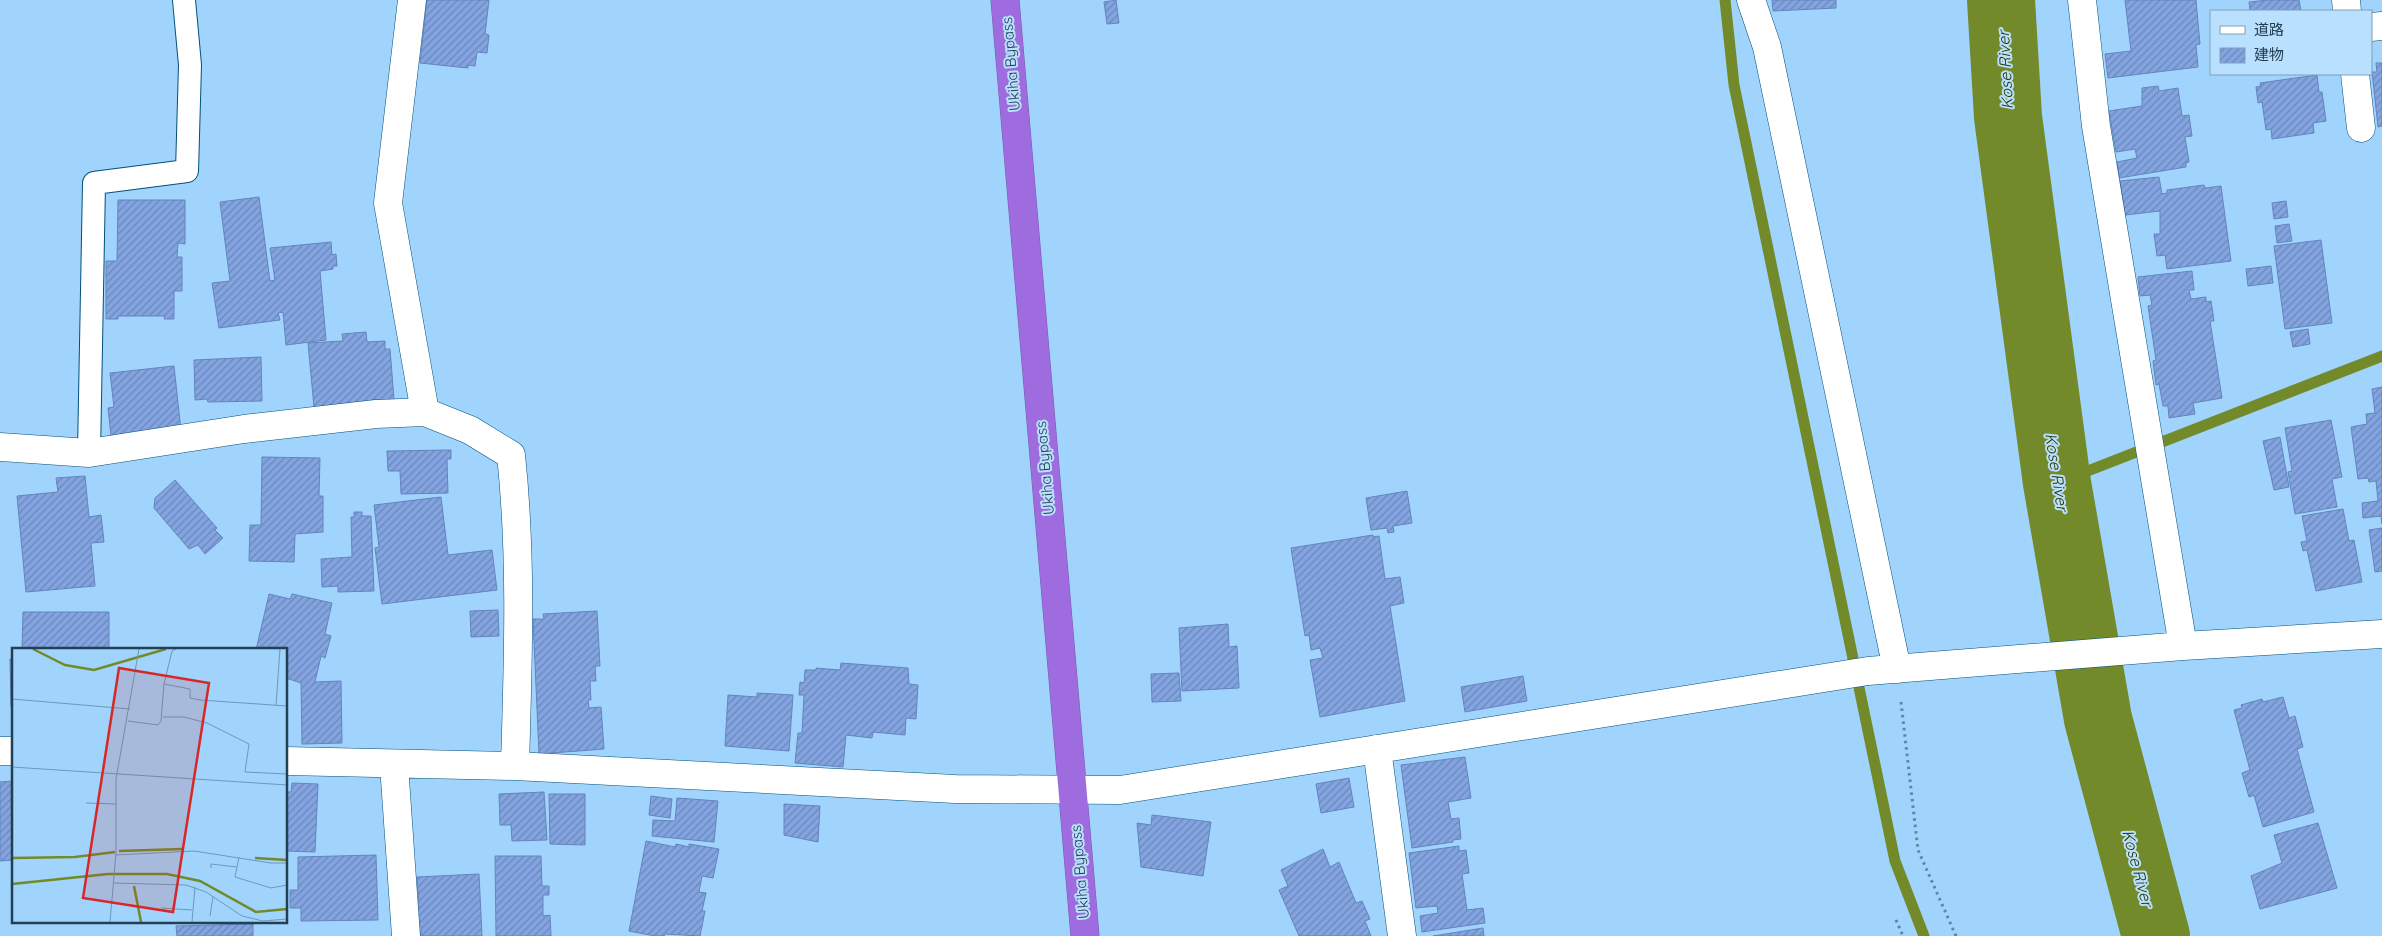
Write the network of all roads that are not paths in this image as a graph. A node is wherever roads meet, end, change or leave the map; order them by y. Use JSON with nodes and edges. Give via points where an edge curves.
{"nodes":[{"id":1,"x":184,"y":0,"type":"edge"},
{"id":2,"x":412,"y":0,"type":"edge"},
{"id":3,"x":1005,"y":0,"type":"edge"},
{"id":4,"x":1751,"y":0,"type":"edge"},
{"id":5,"x":2082,"y":0,"type":"edge"},
{"id":6,"x":2354,"y":75,"type":"edge"},
{"id":7,"x":2361,"y":128,"type":"dead end"},
{"id":8,"x":425,"y":412,"type":"junction"},
{"id":9,"x":0,"y":447,"type":"edge"},
{"id":10,"x":89,"y":453,"type":"junction"},
{"id":11,"x":2382,"y":634,"type":"edge"},
{"id":12,"x":2170,"y":647,"type":"junction"},
{"id":13,"x":1897,"y":669,"type":"junction"},
{"id":14,"x":1377,"y":749,"type":"junction"},
{"id":15,"x":288,"y":761,"type":"edge"},
{"id":16,"x":394,"y":765,"type":"junction"},
{"id":17,"x":515,"y":766,"type":"junction"},
{"id":18,"x":1072,"y":790,"type":"junction"},
{"id":19,"x":406,"y":936,"type":"edge"},
{"id":20,"x":1085,"y":936,"type":"edge"},
{"id":21,"x":1402,"y":936,"type":"edge"}],
"edges":[{"from":1,"to":10,"type":"lane","via":[[190,65],[187,171],[94,183]]},
{"from":2,"to":8,"type":"street","via":[[388,203]]},
{"from":3,"to":18,"type":"highway","name":"Ukiha Bypass"},
{"from":4,"to":13,"type":"street","via":[[1766,47]]},
{"from":5,"to":12,"type":"street","via":[[2096,126],[2153,467]]},
{"from":6,"to":7,"type":"street"},
{"from":8,"to":10,"type":"street","via":[[376,414],[244,429]]},
{"from":8,"to":17,"type":"street","via":[[470,430],[511,455],[520,595]]},
{"from":9,"to":10,"type":"street"},
{"from":11,"to":12,"type":"street"},
{"from":12,"to":13,"type":"street"},
{"from":13,"to":14,"type":"street","via":[[1838,675]]},
{"from":14,"to":18,"type":"street","via":[[1120,790]]},
{"from":14,"to":21,"type":"street"},
{"from":15,"to":16,"type":"street"},
{"from":16,"to":17,"type":"street"},
{"from":16,"to":19,"type":"street"},
{"from":17,"to":18,"type":"street","via":[[955,789]]},
{"from":18,"to":20,"type":"highway","name":"Ukiha Bypass"}]}
